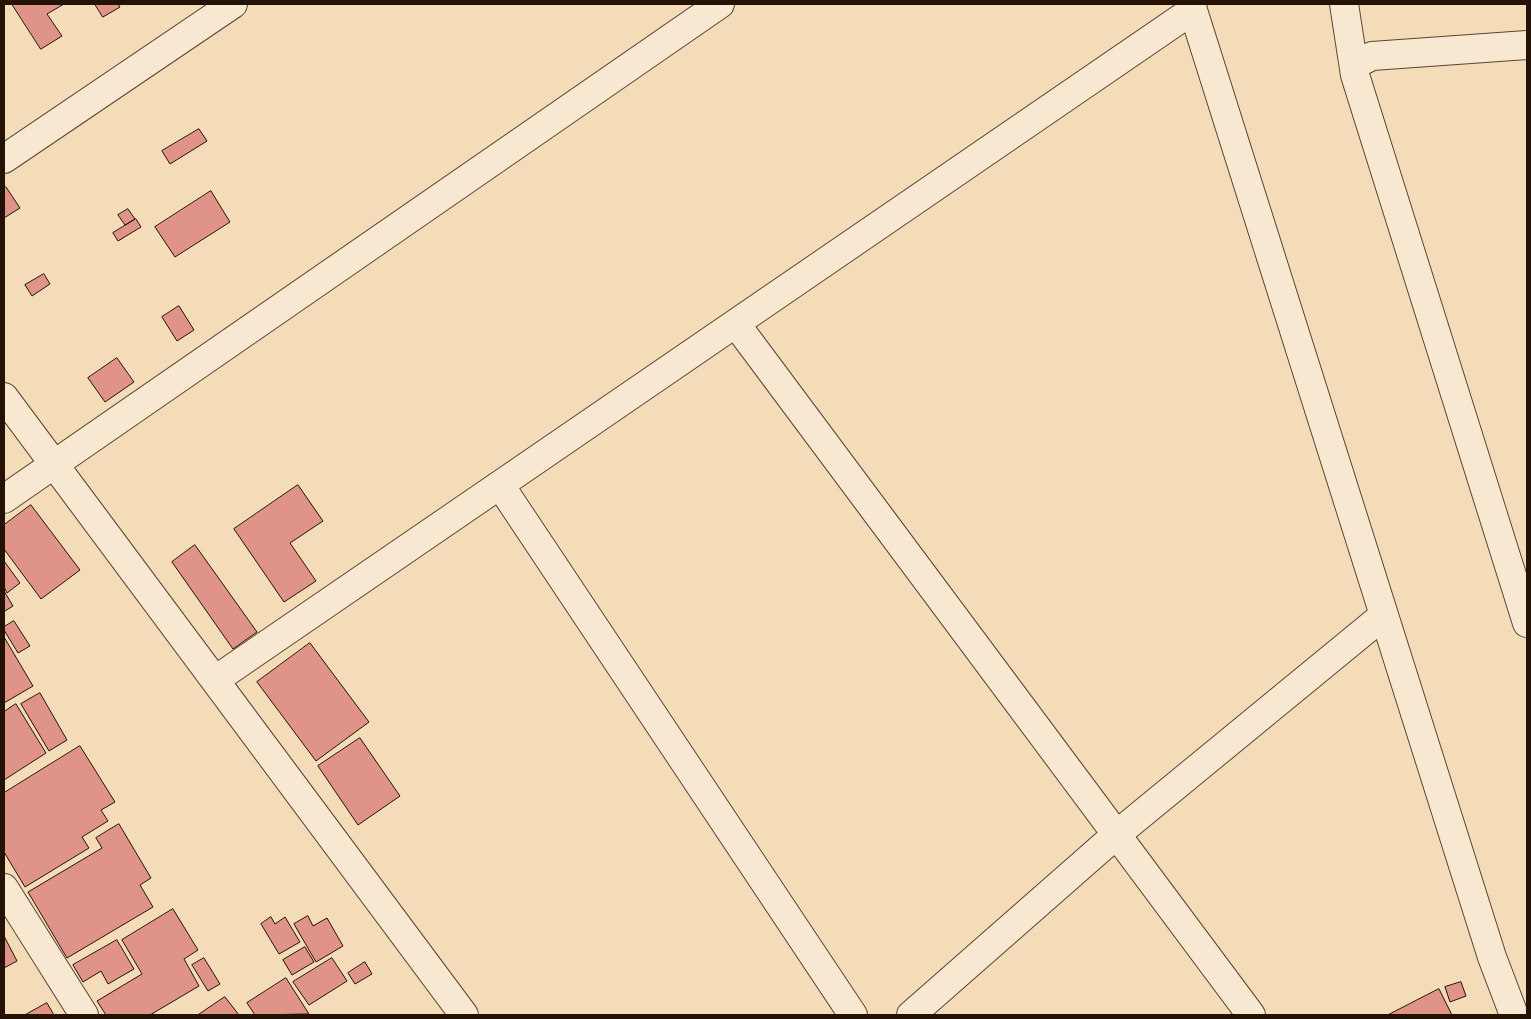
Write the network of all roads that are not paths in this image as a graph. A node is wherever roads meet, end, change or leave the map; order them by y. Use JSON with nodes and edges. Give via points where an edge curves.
{"nodes":[{"id":1,"x":233,"y":4,"type":"edge"},
{"id":2,"x":720,"y":4,"type":"edge"},
{"id":3,"x":1344,"y":4,"type":"edge"},
{"id":4,"x":1192,"y":7,"type":"edge"},
{"id":5,"x":1527,"y":45,"type":"edge"},
{"id":6,"x":1354,"y":65,"type":"junction"},
{"id":7,"x":4,"y":159,"type":"edge"},
{"id":8,"x":736,"y":324,"type":"junction"},
{"id":9,"x":4,"y":397,"type":"edge"},
{"id":10,"x":53,"y":464,"type":"junction"},
{"id":11,"x":500,"y":485,"type":"junction"},
{"id":12,"x":4,"y":498,"type":"edge"},
{"id":13,"x":1384,"y":615,"type":"junction"},
{"id":14,"x":1527,"y":623,"type":"edge"},
{"id":15,"x":215,"y":680,"type":"junction"},
{"id":16,"x":1116,"y":835,"type":"junction"},
{"id":17,"x":4,"y":888,"type":"edge"},
{"id":18,"x":84,"y":1015,"type":"edge"},
{"id":19,"x":464,"y":1015,"type":"edge"},
{"id":20,"x":853,"y":1015,"type":"edge"},
{"id":21,"x":910,"y":1015,"type":"edge"},
{"id":22,"x":1250,"y":1015,"type":"edge"},
{"id":23,"x":1514,"y":1015,"type":"edge"}],
"edges":[{"from":1,"to":7,"type":"street"},
{"from":2,"to":10,"type":"street"},
{"from":3,"to":6,"type":"street"},
{"from":4,"to":8,"type":"street"},
{"from":4,"to":13,"type":"street"},
{"from":5,"to":6,"type":"street","via":[[1372,56]]},
{"from":6,"to":14,"type":"street"},
{"from":8,"to":11,"type":"street"},
{"from":8,"to":16,"type":"street"},
{"from":9,"to":10,"type":"street"},
{"from":10,"to":12,"type":"street"},
{"from":10,"to":15,"type":"street"},
{"from":11,"to":15,"type":"street"},
{"from":11,"to":20,"type":"street"},
{"from":13,"to":16,"type":"street"},
{"from":13,"to":23,"type":"street","via":[[1492,957]]},
{"from":15,"to":19,"type":"street"},
{"from":16,"to":21,"type":"street"},
{"from":16,"to":22,"type":"street"},
{"from":17,"to":18,"type":"street"}]}
